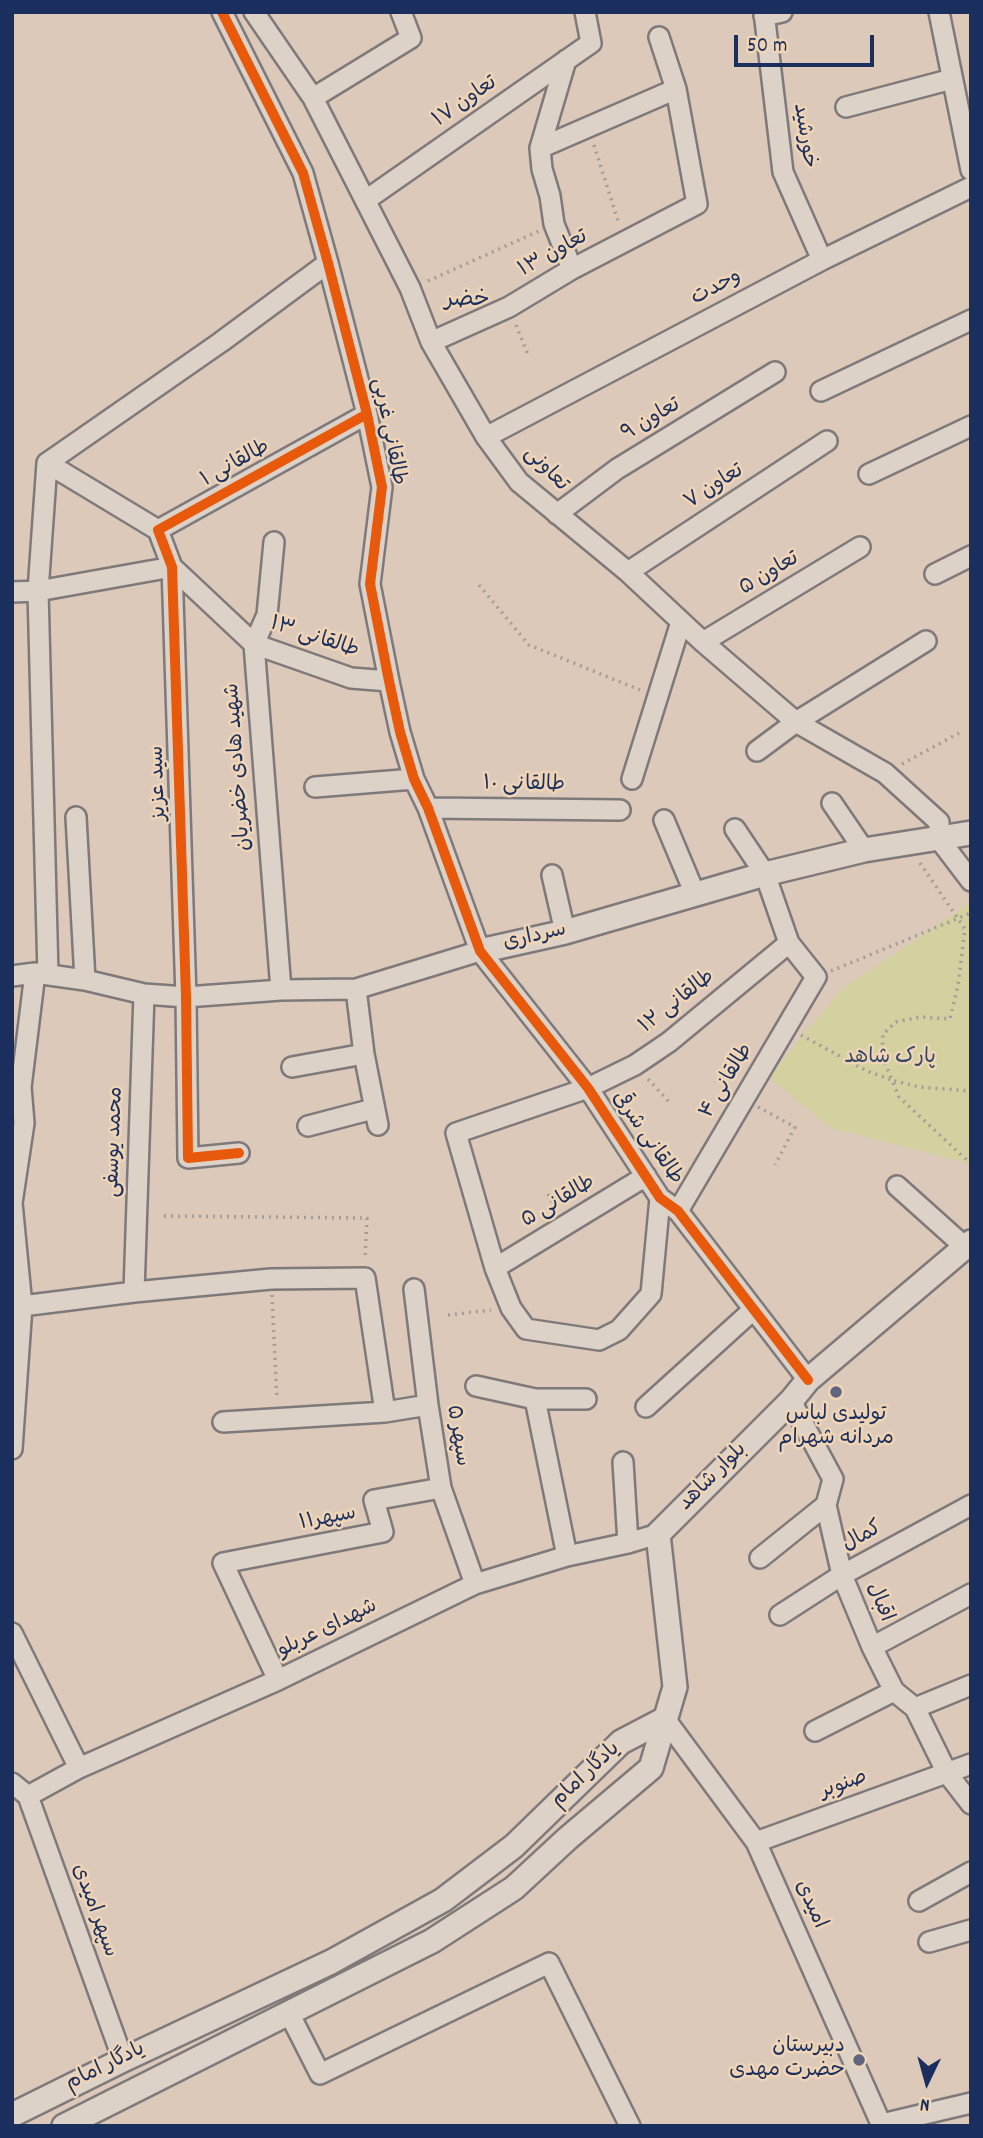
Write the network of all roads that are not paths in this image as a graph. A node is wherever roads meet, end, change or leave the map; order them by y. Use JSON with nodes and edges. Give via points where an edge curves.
{"nodes":[{"id":1,"x":222,"y":12,"type":"edge"},
{"id":2,"x":254,"y":12,"type":"edge"},
{"id":3,"x":401,"y":12,"type":"edge"},
{"id":4,"x":586,"y":12,"type":"edge"},
{"id":5,"x":939,"y":12,"type":"edge"},
{"id":6,"x":770,"y":14,"type":"edge"},
{"id":7,"x":659,"y":37,"type":"dead end"},
{"id":8,"x":566,"y":60,"type":"junction"},
{"id":9,"x":952,"y":79,"type":"junction"},
{"id":10,"x":676,"y":89,"type":"junction"},
{"id":11,"x":313,"y":98,"type":"junction"},
{"id":12,"x":846,"y":107,"type":"dead end"},
{"id":13,"x":540,"y":148,"type":"junction"},
{"id":14,"x":971,"y":170,"type":"edge"},
{"id":15,"x":971,"y":187,"type":"edge"},
{"id":16,"x":366,"y":200,"type":"junction"},
{"id":17,"x":822,"y":260,"type":"junction"},
{"id":18,"x":328,"y":263,"type":"junction"},
{"id":19,"x":572,"y":269,"type":"junction"},
{"id":20,"x":971,"y":320,"type":"edge"},
{"id":21,"x":431,"y":342,"type":"junction"},
{"id":22,"x":775,"y":372,"type":"dead end"},
{"id":23,"x":821,"y":391,"type":"dead end"},
{"id":24,"x":367,"y":414,"type":"junction"},
{"id":25,"x":971,"y":426,"type":"edge"},
{"id":26,"x":486,"y":437,"type":"junction"},
{"id":27,"x":827,"y":441,"type":"dead end"},
{"id":28,"x":47,"y":463,"type":"junction"},
{"id":29,"x":869,"y":474,"type":"dead end"},
{"id":30,"x":557,"y":514,"type":"junction"},
{"id":31,"x":158,"y":530,"type":"junction"},
{"id":32,"x":274,"y":542,"type":"dead end"},
{"id":33,"x":860,"y":547,"type":"dead end"},
{"id":34,"x":971,"y":556,"type":"edge"},
{"id":35,"x":172,"y":567,"type":"junction"},
{"id":36,"x":628,"y":572,"type":"junction"},
{"id":37,"x":935,"y":574,"type":"dead end"},
{"id":38,"x":38,"y":591,"type":"junction"},
{"id":39,"x":12,"y":592,"type":"edge"},
{"id":40,"x":681,"y":622,"type":"junction"},
{"id":41,"x":926,"y":641,"type":"dead end"},
{"id":42,"x":703,"y":642,"type":"junction"},
{"id":43,"x":254,"y":644,"type":"junction"},
{"id":44,"x":389,"y":681,"type":"junction"},
{"id":45,"x":796,"y":722,"type":"junction"},
{"id":46,"x":757,"y":751,"type":"dead end"},
{"id":47,"x":414,"y":779,"type":"junction"},
{"id":48,"x":632,"y":779,"type":"dead end"},
{"id":49,"x":315,"y":787,"type":"dead end"},
{"id":50,"x":832,"y":803,"type":"dead end"},
{"id":51,"x":428,"y":808,"type":"junction"},
{"id":52,"x":620,"y":810,"type":"dead end"},
{"id":53,"x":76,"y":817,"type":"dead end"},
{"id":54,"x":664,"y":820,"type":"dead end"},
{"id":55,"x":735,"y":828,"type":"dead end"},
{"id":56,"x":971,"y":833,"type":"edge"},
{"id":57,"x":939,"y":839,"type":"junction"},
{"id":58,"x":864,"y":849,"type":"junction"},
{"id":59,"x":552,"y":874,"type":"dead end"},
{"id":60,"x":765,"y":874,"type":"junction"},
{"id":61,"x":971,"y":881,"type":"edge"},
{"id":62,"x":695,"y":894,"type":"junction"},
{"id":63,"x":565,"y":932,"type":"junction"},
{"id":64,"x":789,"y":943,"type":"junction"},
{"id":65,"x":481,"y":951,"type":"junction"},
{"id":66,"x":41,"y":974,"type":"junction"},
{"id":67,"x":12,"y":976,"type":"edge"},
{"id":68,"x":85,"y":981,"type":"junction"},
{"id":69,"x":356,"y":989,"type":"junction"},
{"id":70,"x":281,"y":990,"type":"junction"},
{"id":71,"x":144,"y":993,"type":"junction"},
{"id":72,"x":186,"y":996,"type":"junction"},
{"id":73,"x":364,"y":1054,"type":"junction"},
{"id":74,"x":292,"y":1067,"type":"dead end"},
{"id":75,"x":588,"y":1088,"type":"junction"},
{"id":76,"x":308,"y":1126,"type":"dead end"},
{"id":77,"x":239,"y":1153,"type":"dead end"},
{"id":78,"x":646,"y":1176,"type":"junction"},
{"id":79,"x":897,"y":1186,"type":"dead end"},
{"id":80,"x":660,"y":1198,"type":"junction"},
{"id":81,"x":12,"y":1203,"type":"edge"},
{"id":82,"x":678,"y":1211,"type":"junction"},
{"id":83,"x":968,"y":1244,"type":"edge"},
{"id":84,"x":495,"y":1268,"type":"junction"},
{"id":85,"x":414,"y":1289,"type":"dead end"},
{"id":86,"x":134,"y":1292,"type":"junction"},
{"id":87,"x":17,"y":1304,"type":"edge"},
{"id":88,"x":753,"y":1310,"type":"junction"},
{"id":89,"x":808,"y":1380,"type":"junction"},
{"id":90,"x":476,"y":1386,"type":"dead end"},
{"id":91,"x":535,"y":1399,"type":"junction"},
{"id":92,"x":586,"y":1399,"type":"dead end"},
{"id":93,"x":791,"y":1401,"type":"junction"},
{"id":94,"x":428,"y":1405,"type":"junction"},
{"id":95,"x":646,"y":1406,"type":"dead end"},
{"id":96,"x":385,"y":1412,"type":"junction"},
{"id":97,"x":223,"y":1422,"type":"dead end"},
{"id":98,"x":12,"y":1449,"type":"edge"},
{"id":99,"x":623,"y":1462,"type":"dead end"},
{"id":100,"x":441,"y":1489,"type":"junction"},
{"id":101,"x":826,"y":1505,"type":"junction"},
{"id":102,"x":971,"y":1505,"type":"edge"},
{"id":103,"x":658,"y":1534,"type":"junction"},
{"id":104,"x":628,"y":1543,"type":"junction"},
{"id":105,"x":567,"y":1556,"type":"junction"},
{"id":106,"x":760,"y":1558,"type":"dead end"},
{"id":107,"x":842,"y":1575,"type":"junction"},
{"id":108,"x":475,"y":1584,"type":"junction"},
{"id":109,"x":971,"y":1594,"type":"edge"},
{"id":110,"x":780,"y":1615,"type":"dead end"},
{"id":111,"x":12,"y":1633,"type":"edge"},
{"id":112,"x":872,"y":1647,"type":"junction"},
{"id":113,"x":278,"y":1680,"type":"junction"},
{"id":114,"x":971,"y":1685,"type":"edge"},
{"id":115,"x":894,"y":1691,"type":"junction"},
{"id":116,"x":915,"y":1707,"type":"junction"},
{"id":117,"x":664,"y":1719,"type":"junction"},
{"id":118,"x":815,"y":1731,"type":"dead end"},
{"id":119,"x":971,"y":1764,"type":"edge"},
{"id":120,"x":79,"y":1768,"type":"junction"},
{"id":121,"x":947,"y":1773,"type":"junction"},
{"id":122,"x":12,"y":1783,"type":"edge"},
{"id":123,"x":28,"y":1796,"type":"junction"},
{"id":124,"x":971,"y":1804,"type":"edge"},
{"id":125,"x":756,"y":1842,"type":"junction"},
{"id":126,"x":971,"y":1872,"type":"edge"},
{"id":127,"x":919,"y":1901,"type":"dead end"},
{"id":128,"x":971,"y":1930,"type":"edge"},
{"id":129,"x":929,"y":1942,"type":"dead end"},
{"id":130,"x":289,"y":2013,"type":"junction"},
{"id":131,"x":123,"y":2060,"type":"junction"},
{"id":132,"x":971,"y":2102,"type":"edge"},
{"id":133,"x":12,"y":2115,"type":"edge"},
{"id":134,"x":882,"y":2125,"type":"edge"},
{"id":135,"x":64,"y":2126,"type":"edge"},
{"id":136,"x":630,"y":2126,"type":"edge"}],
"edges":[{"from":1,"to":18,"type":"street","name":"طالقانی غربی","via":[[303,173]]},
{"from":2,"to":11,"type":"street","name":"تعاونی"},
{"from":3,"to":11,"type":"street","via":[[411,38]]},
{"from":4,"to":8,"type":"street","name":"تعاون ۱۷","via":[[591,43]]},
{"from":5,"to":9,"type":"street"},
{"from":6,"to":17,"type":"street","name":"خورشید","via":[[783,172]]},
{"from":7,"to":10,"type":"street"},
{"from":8,"to":13,"type":"street"},
{"from":8,"to":16,"type":"street","name":"تعاون ۱۷"},
{"from":9,"to":12,"type":"street"},
{"from":9,"to":14,"type":"street"},
{"from":10,"to":13,"type":"street"},
{"from":10,"to":19,"type":"street","name":"تعاون ۱۳","via":[[697,204]]},
{"from":11,"to":16,"type":"street","name":"تعاونی"},
{"from":13,"to":19,"type":"street","via":[[554,224]]},
{"from":15,"to":17,"type":"street","name":"وحدت"},
{"from":16,"to":21,"type":"street","name":"تعاونی"},
{"from":17,"to":26,"type":"street","name":"وحدت"},
{"from":18,"to":24,"type":"street","name":"طالقانی غربی"},
{"from":18,"to":28,"type":"street"},
{"from":19,"to":21,"type":"street","name":"تعاون ۱۳","via":[[509,307]]},
{"from":20,"to":23,"type":"street"},
{"from":21,"to":26,"type":"street","name":"تعاونی"},
{"from":22,"to":30,"type":"street","name":"تعاون ۹","via":[[617,469]]},
{"from":24,"to":31,"type":"street","name":"طالقانی ۱"},
{"from":24,"to":44,"type":"street","name":"طالقانی غربی","via":[[382,487],[370,584]]},
{"from":25,"to":29,"type":"street"},
{"from":26,"to":30,"type":"street","name":"تعاونی","via":[[519,482]]},
{"from":27,"to":36,"type":"street","name":"تعاون ۷"},
{"from":28,"to":31,"type":"street"},
{"from":28,"to":38,"type":"street"},
{"from":30,"to":36,"type":"street","name":"تعاونی"},
{"from":31,"to":35,"type":"street"},
{"from":32,"to":43,"type":"street","name":"شهید هادی خضریان","via":[[267,615]]},
{"from":33,"to":42,"type":"street","name":"تعاون ۵"},
{"from":34,"to":37,"type":"street"},
{"from":35,"to":38,"type":"street"},
{"from":35,"to":43,"type":"street","name":"طالقانی ۱۳"},
{"from":35,"to":72,"type":"street","name":"سید عزیز"},
{"from":36,"to":40,"type":"street","name":"تعاونی"},
{"from":38,"to":39,"type":"street"},
{"from":38,"to":66,"type":"street"},
{"from":40,"to":42,"type":"street","name":"تعاونی"},
{"from":40,"to":48,"type":"street"},
{"from":41,"to":45,"type":"street"},
{"from":42,"to":45,"type":"street","name":"تعاونی"},
{"from":43,"to":44,"type":"street","name":"طالقانی ۱۳","via":[[351,678]]},
{"from":43,"to":70,"type":"street","name":"شهید هادی خضریان"},
{"from":44,"to":47,"type":"street","name":"طالقانی غربی"},
{"from":45,"to":46,"type":"street"},
{"from":45,"to":57,"type":"street","name":"تعاونی","via":[[885,773],[939,822]]},
{"from":47,"to":49,"type":"street"},
{"from":47,"to":51,"type":"street","name":"طالقانی غربی"},
{"from":50,"to":58,"type":"street"},
{"from":51,"to":52,"type":"street","name":"طالقانی ۱۰"},
{"from":51,"to":65,"type":"street","name":"طالقانی غربی"},
{"from":53,"to":68,"type":"street"},
{"from":54,"to":62,"type":"street"},
{"from":55,"to":60,"type":"street"},
{"from":56,"to":57,"type":"main road","name":"سرداری"},
{"from":57,"to":58,"type":"main road","name":"سرداری"},
{"from":57,"to":61,"type":"street","name":"تعاونی"},
{"from":58,"to":60,"type":"main road","name":"سرداری"},
{"from":59,"to":63,"type":"street"},
{"from":60,"to":62,"type":"main road","name":"سرداری"},
{"from":60,"to":64,"type":"street"},
{"from":62,"to":63,"type":"main road","name":"سرداری"},
{"from":63,"to":65,"type":"main road","name":"سرداری"},
{"from":64,"to":75,"type":"street","name":"طالقانی ۱۲","via":[[669,1042]]},
{"from":64,"to":82,"type":"street","name":"طالقانی ۴","via":[[816,977]]},
{"from":65,"to":69,"type":"street","name":"سرداری"},
{"from":65,"to":75,"type":"street","name":"طالقانی شرقی"},
{"from":66,"to":67,"type":"street","name":"سرداری"},
{"from":66,"to":68,"type":"street","name":"سرداری"},
{"from":66,"to":81,"type":"street","via":[[21,1087],[24,1123]]},
{"from":68,"to":71,"type":"street","name":"سرداری"},
{"from":69,"to":70,"type":"street","name":"سرداری"},
{"from":69,"to":73,"type":"street"},
{"from":70,"to":72,"type":"street","name":"سرداری"},
{"from":71,"to":72,"type":"street","name":"سرداری"},
{"from":71,"to":86,"type":"street","name":"محمد یوسفی"},
{"from":72,"to":77,"type":"street","name":"سید عزیز","via":[[188,1158]]},
{"from":73,"to":74,"type":"street"},
{"from":73,"to":76,"type":"street","via":[[376,1117]]},
{"from":75,"to":78,"type":"street","name":"طالقانی شرقی"},
{"from":75,"to":84,"type":"street","name":"طالقانی ۱۲","via":[[456,1133]]},
{"from":78,"to":80,"type":"street","name":"طالقانی شرقی"},
{"from":78,"to":84,"type":"street","name":"طالقانی ۵"},
{"from":79,"to":83,"type":"street"},
{"from":80,"to":82,"type":"street","name":"طالقانی شرقی"},
{"from":80,"to":84,"type":"street","via":[[651,1294],[619,1330],[599,1340],[526,1329],[511,1308]]},
{"from":81,"to":87,"type":"street"},
{"from":82,"to":88,"type":"street","name":"طالقانی شرقی"},
{"from":83,"to":89,"type":"main road","name":"بلوار شاهد"},
{"from":85,"to":94,"type":"street","name":"سپهر ۵"},
{"from":86,"to":87,"type":"street"},
{"from":86,"to":96,"type":"street","via":[[271,1279],[365,1278]]},
{"from":87,"to":98,"type":"street"},
{"from":88,"to":89,"type":"street","name":"طالقانی شرقی"},
{"from":88,"to":95,"type":"street"},
{"from":89,"to":93,"type":"main road","name":"بلوار شاهد"},
{"from":90,"to":91,"type":"street"},
{"from":91,"to":92,"type":"street"},
{"from":91,"to":105,"type":"street"},
{"from":93,"to":101,"type":"street","name":"اقبال","via":[[833,1479]]},
{"from":93,"to":103,"type":"main road","name":"بلوار شاهد"},
{"from":94,"to":96,"type":"street"},
{"from":94,"to":100,"type":"street","name":"سپهر ۵"},
{"from":96,"to":97,"type":"street"},
{"from":99,"to":104,"type":"street"},
{"from":100,"to":108,"type":"street","name":"سپهر ۵"},
{"from":100,"to":113,"type":"street","name":"سپهر۱۱","via":[[374,1500],[383,1532],[223,1563]]},
{"from":101,"to":106,"type":"street"},
{"from":101,"to":107,"type":"street","name":"اقبال"},
{"from":102,"to":107,"type":"street","name":"کمال"},
{"from":103,"to":104,"type":"street","name":"شهدای عربلو"},
{"from":103,"to":117,"type":"main road","via":[[675,1687]]},
{"from":104,"to":105,"type":"street","name":"شهدای عربلو"},
{"from":105,"to":108,"type":"street","name":"شهدای عربلو"},
{"from":107,"to":110,"type":"street","name":"کمال"},
{"from":107,"to":112,"type":"street","name":"اقبال"},
{"from":108,"to":113,"type":"street","name":"شهدای عربلو"},
{"from":109,"to":112,"type":"street"},
{"from":111,"to":120,"type":"street"},
{"from":112,"to":115,"type":"street","name":"اقبال"},
{"from":113,"to":120,"type":"street","name":"شهدای عربلو"},
{"from":114,"to":116,"type":"street"},
{"from":115,"to":116,"type":"street","name":"اقبال"},
{"from":115,"to":118,"type":"street"},
{"from":116,"to":121,"type":"street","name":"اقبال"},
{"from":117,"to":125,"type":"street","name":"امیدی"},
{"from":117,"to":130,"type":"main road","name":"یادگار امام","via":[[651,1768],[514,1888],[432,1941]]},
{"from":117,"to":131,"type":"main road","name":"یادگار امام","via":[[621,1742],[514,1846],[443,1900],[331,1962]]},
{"from":119,"to":121,"type":"street","name":"صنوبر"},
{"from":120,"to":123,"type":"street","name":"شهدای عربلو"},
{"from":121,"to":124,"type":"street","name":"اقبال"},
{"from":121,"to":125,"type":"street","name":"صنوبر"},
{"from":122,"to":123,"type":"street"},
{"from":123,"to":131,"type":"street","name":"سپهر امیدی"},
{"from":125,"to":134,"type":"street","name":"امیدی"},
{"from":126,"to":127,"type":"street"},
{"from":128,"to":129,"type":"street"},
{"from":130,"to":135,"type":"main road","name":"یادگار امام"},
{"from":130,"to":136,"type":"street","via":[[320,2074],[550,1963]]},
{"from":131,"to":133,"type":"main road","name":"یادگار امام"},
{"from":132,"to":134,"type":"street"}]}
